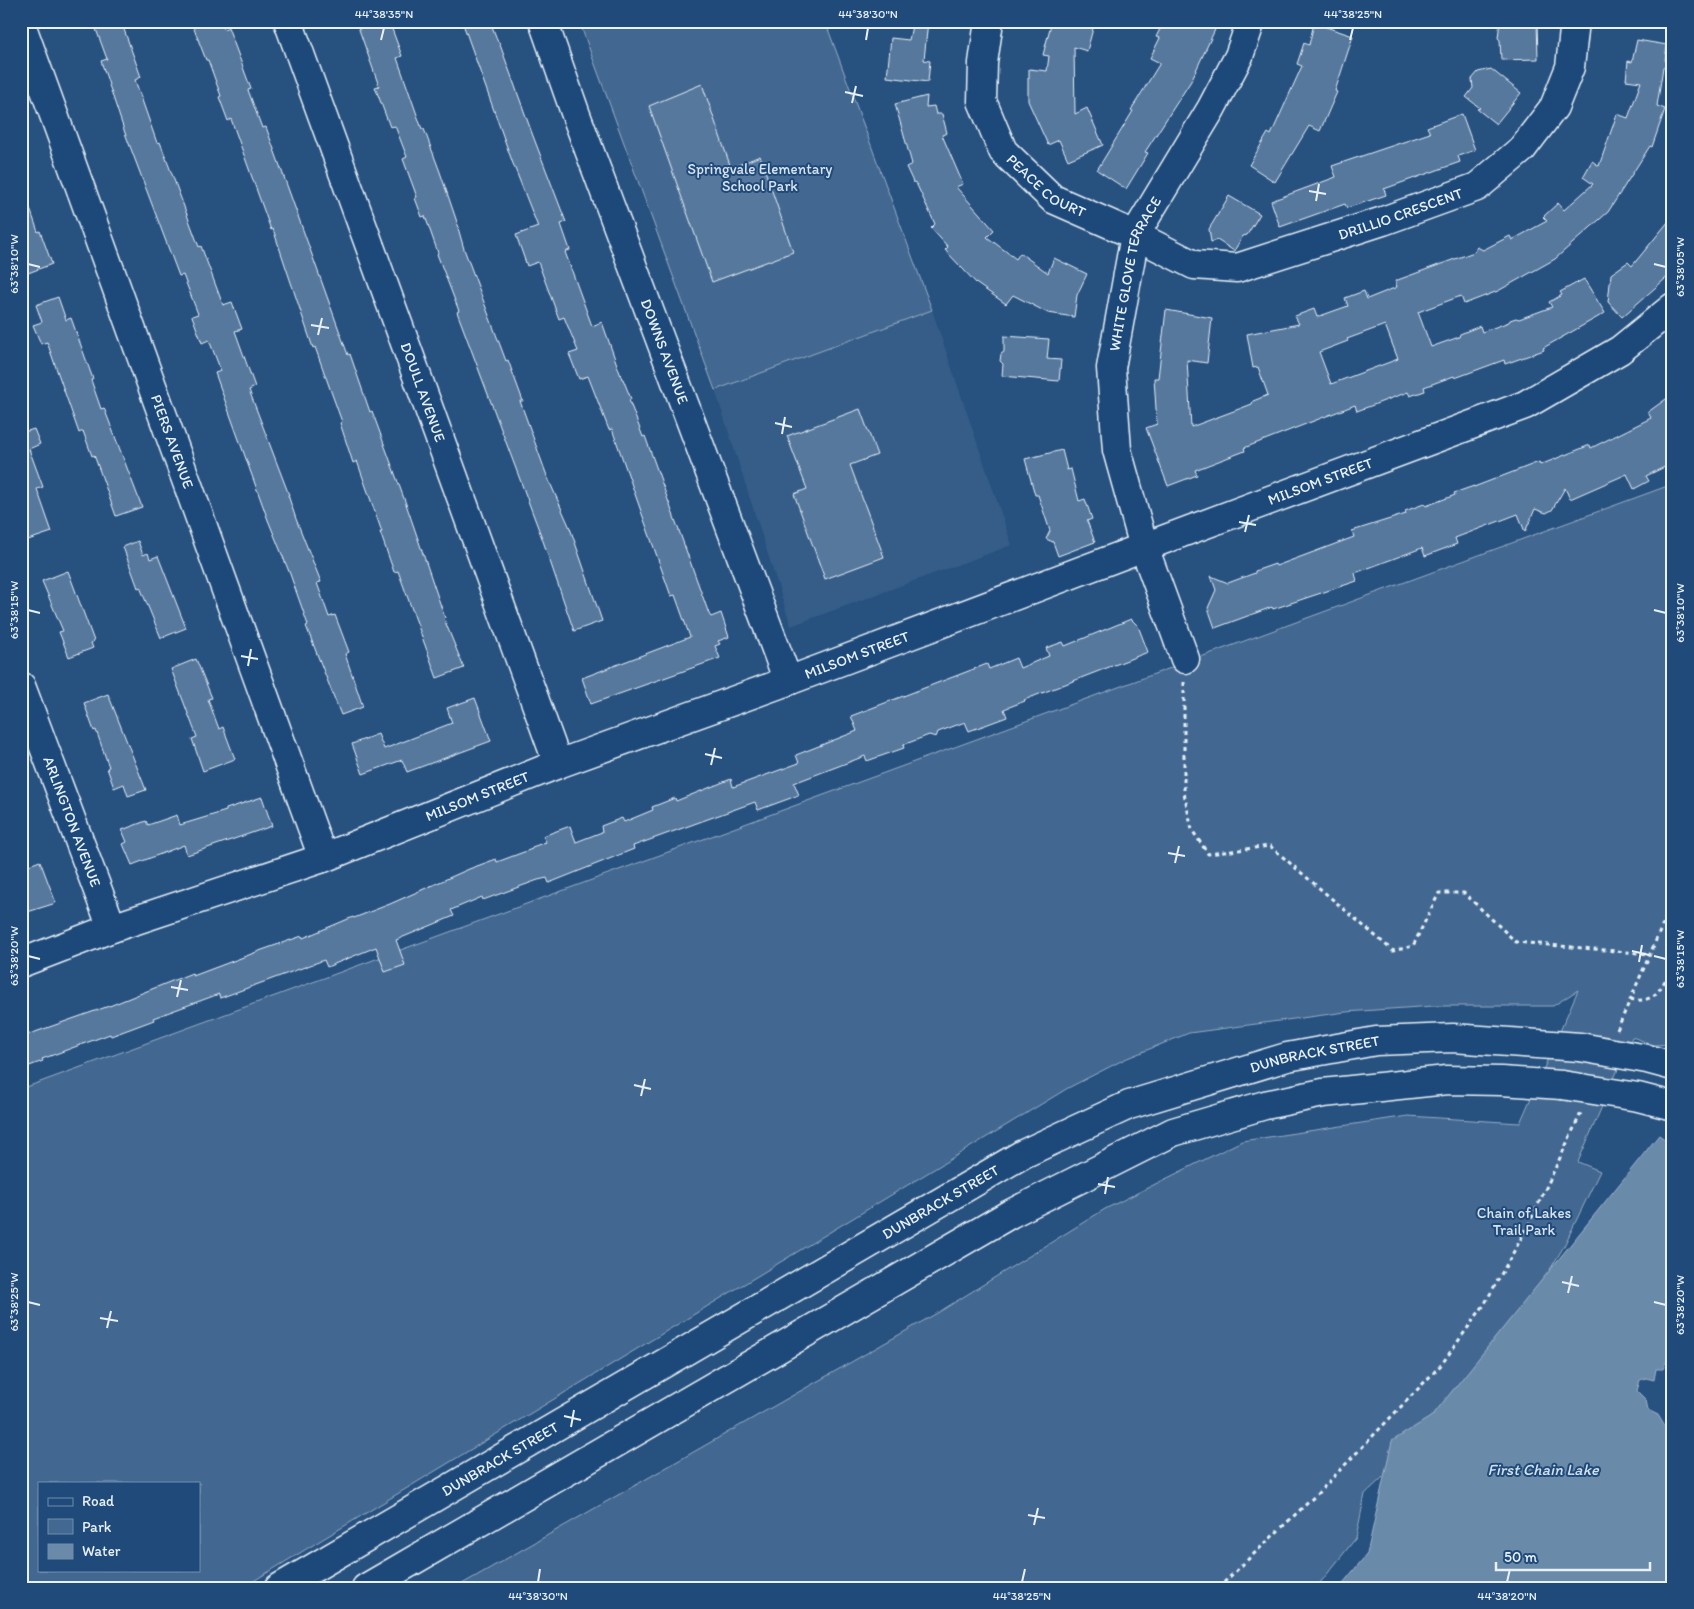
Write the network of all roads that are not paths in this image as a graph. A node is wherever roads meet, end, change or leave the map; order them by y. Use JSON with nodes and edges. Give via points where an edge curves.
{"nodes":[{"id":1,"x":288,"y":21,"type":"edge"},
{"id":2,"x":543,"y":21,"type":"edge"},
{"id":3,"x":989,"y":21,"type":"edge"},
{"id":4,"x":1251,"y":21,"type":"edge"},
{"id":5,"x":1575,"y":21,"type":"edge"},
{"id":6,"x":21,"y":24,"type":"edge"},
{"id":7,"x":1135,"y":235,"type":"junction"},
{"id":8,"x":1673,"y":307,"type":"edge"},
{"id":9,"x":1144,"y":547,"type":"junction"},
{"id":10,"x":1184,"y":659,"type":"road end"},
{"id":11,"x":788,"y":682,"type":"junction"},
{"id":12,"x":21,"y":686,"type":"edge"},
{"id":13,"x":558,"y":764,"type":"junction"},
{"id":14,"x":323,"y":858,"type":"junction"},
{"id":15,"x":112,"y":928,"type":"junction"},
{"id":16,"x":21,"y":963,"type":"edge"},
{"id":17,"x":1673,"y":1066,"type":"edge"},
{"id":18,"x":1673,"y":1106,"type":"edge"},
{"id":19,"x":279,"y":1588,"type":"edge"},
{"id":20,"x":366,"y":1588,"type":"edge"}],
"edges":[{"from":1,"to":13,"type":"street","name":"DOULL AVENUE"},
{"from":2,"to":11,"type":"street","name":"DOWNS AVENUE"},
{"from":3,"to":7,"type":"street","name":"PEACE COURT","via":[[982,101],[1003,151],[1053,199]]},
{"from":4,"to":7,"type":"street","name":"WHITE GLOVE TERRACE","via":[[1239,56],[1211,109]]},
{"from":5,"to":7,"type":"street","name":"DRILLIO CRESCENT","via":[[1570,67],[1554,107],[1522,149],[1477,187],[1383,222],[1237,268],[1194,265]]},
{"from":6,"to":14,"type":"street","name":"PIERS AVENUE"},
{"from":7,"to":9,"type":"street","name":"WHITE GLOVE TERRACE","via":[[1111,368],[1117,450]]},
{"from":8,"to":9,"type":"street","name":"MILSOM STREET","via":[[1620,350],[1525,405]]},
{"from":9,"to":10,"type":"street","name":"WHITE GLOVE TERRACE"},
{"from":9,"to":11,"type":"street","name":"MILSOM STREET"},
{"from":11,"to":13,"type":"street","name":"MILSOM STREET"},
{"from":12,"to":15,"type":"street","name":"ARLINGTON AVENUE"},
{"from":13,"to":14,"type":"street","name":"MILSOM STREET"},
{"from":14,"to":15,"type":"street","name":"MILSOM STREET"},
{"from":15,"to":16,"type":"street","name":"MILSOM STREET"},
{"from":17,"to":19,"type":"street","name":"DUNBRACK STREET","bridge":true,"via":[[1580,1047],[1453,1038],[1376,1041],[1287,1057],[1129,1105],[1023,1154]]},
{"from":18,"to":20,"type":"street","bridge":true,"via":[[1638,1097],[1562,1086],[1447,1080],[1323,1093],[1265,1105],[1173,1132],[1010,1214]]}]}
